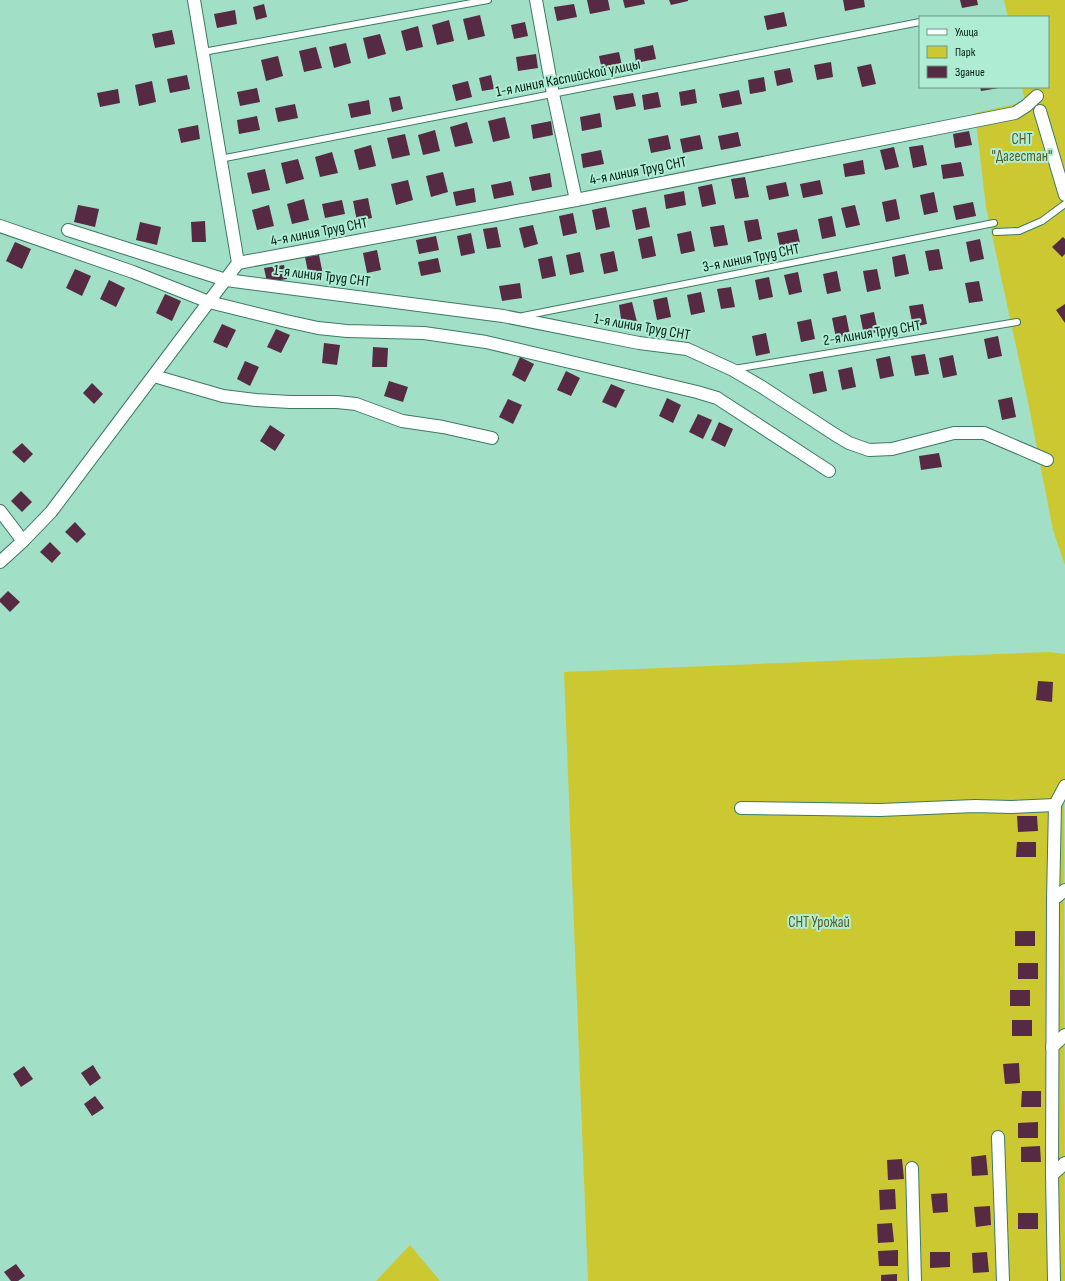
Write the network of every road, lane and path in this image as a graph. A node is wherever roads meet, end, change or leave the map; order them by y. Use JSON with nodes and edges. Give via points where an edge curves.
{"nodes":[{"id":1,"x":194,"y":0,"type":"edge"},
{"id":2,"x":488,"y":0,"type":"edge"},
{"id":3,"x":536,"y":0,"type":"edge"},
{"id":4,"x":919,"y":22,"type":"edge"},
{"id":5,"x":203,"y":52,"type":"junction"},
{"id":6,"x":553,"y":94,"type":"junction"},
{"id":7,"x":1037,"y":96,"type":"dead end"},
{"id":8,"x":1040,"y":111,"type":"dead end"},
{"id":9,"x":220,"y":159,"type":"junction"},
{"id":10,"x":1065,"y":195,"type":"edge"},
{"id":11,"x":576,"y":200,"type":"junction"},
{"id":12,"x":1065,"y":204,"type":"edge"},
{"id":13,"x":994,"y":223,"type":"dead end"},
{"id":14,"x":0,"y":226,"type":"edge"},
{"id":15,"x":68,"y":230,"type":"dead end"},
{"id":16,"x":996,"y":232,"type":"dead end"},
{"id":17,"x":238,"y":263,"type":"junction"},
{"id":18,"x":226,"y":280,"type":"junction"},
{"id":19,"x":209,"y":302,"type":"junction"},
{"id":20,"x":514,"y":318,"type":"junction"},
{"id":21,"x":1016,"y":322,"type":"dead end"},
{"id":22,"x":733,"y":370,"type":"junction"},
{"id":23,"x":154,"y":376,"type":"junction"},
{"id":24,"x":492,"y":438,"type":"dead end"},
{"id":25,"x":1047,"y":460,"type":"dead end"},
{"id":26,"x":829,"y":471,"type":"dead end"},
{"id":27,"x":0,"y":511,"type":"edge"},
{"id":28,"x":24,"y":541,"type":"junction"},
{"id":29,"x":0,"y":562,"type":"edge"},
{"id":30,"x":1065,"y":786,"type":"edge"},
{"id":31,"x":1055,"y":805,"type":"junction"},
{"id":32,"x":741,"y":808,"type":"dead end"},
{"id":33,"x":1065,"y":890,"type":"edge"},
{"id":34,"x":1053,"y":900,"type":"junction"},
{"id":35,"x":1065,"y":1035,"type":"edge"},
{"id":36,"x":1052,"y":1047,"type":"junction"},
{"id":37,"x":998,"y":1137,"type":"dead end"},
{"id":38,"x":1065,"y":1163,"type":"edge"},
{"id":39,"x":912,"y":1168,"type":"dead end"},
{"id":40,"x":1052,"y":1175,"type":"junction"},
{"id":41,"x":915,"y":1281,"type":"edge"},
{"id":42,"x":1003,"y":1281,"type":"edge"},
{"id":43,"x":1054,"y":1281,"type":"edge"}],
"edges":[{"from":1,"to":5,"type":"street"},
{"from":2,"to":5,"type":"lane"},
{"from":3,"to":6,"type":"street"},
{"from":4,"to":6,"type":"lane","name":"1-я линия Каспийской улицы"},
{"from":5,"to":9,"type":"street"},
{"from":6,"to":9,"type":"lane","name":"1-я линия Каспийской улицы"},
{"from":6,"to":11,"type":"street"},
{"from":7,"to":11,"type":"street","name":"4-я линия Труд СНТ","via":[[1015,113]]},
{"from":8,"to":10,"type":"street"},
{"from":9,"to":17,"type":"street"},
{"from":11,"to":17,"type":"street","name":"4-я линия Труд СНТ"},
{"from":12,"to":16,"type":"lane","via":[[1042,221],[1019,231]]},
{"from":13,"to":20,"type":"lane","name":"3-я линия Труд СНТ"},
{"from":14,"to":19,"type":"street","via":[[133,272]]},
{"from":15,"to":18,"type":"street","name":"1-я линия Труд СНТ"},
{"from":17,"to":18,"type":"street"},
{"from":18,"to":19,"type":"street"},
{"from":18,"to":20,"type":"street","name":"1-я линия Труд СНТ"},
{"from":19,"to":23,"type":"street"},
{"from":19,"to":26,"type":"street","via":[[318,328],[424,333],[486,342],[697,392],[716,398]]},
{"from":20,"to":22,"type":"street","name":"1-я линия Труд СНТ","via":[[639,343],[687,349]]},
{"from":21,"to":22,"type":"lane","name":"2-я линия Труд СНТ"},
{"from":22,"to":25,"type":"street","name":"1-я линия Труд СНТ","via":[[834,434],[869,450],[892,449],[954,433],[984,433]]},
{"from":23,"to":24,"type":"street","via":[[223,396],[356,404],[402,421]]},
{"from":23,"to":28,"type":"street","via":[[52,512]]},
{"from":27,"to":28,"type":"street"},
{"from":28,"to":29,"type":"street"},
{"from":30,"to":31,"type":"street"},
{"from":31,"to":32,"type":"street","via":[[880,810]]},
{"from":31,"to":34,"type":"street"},
{"from":33,"to":34,"type":"street"},
{"from":34,"to":36,"type":"street"},
{"from":35,"to":36,"type":"street"},
{"from":36,"to":40,"type":"street"},
{"from":37,"to":42,"type":"street"},
{"from":38,"to":40,"type":"street"},
{"from":39,"to":41,"type":"street"},
{"from":40,"to":43,"type":"street"}]}
